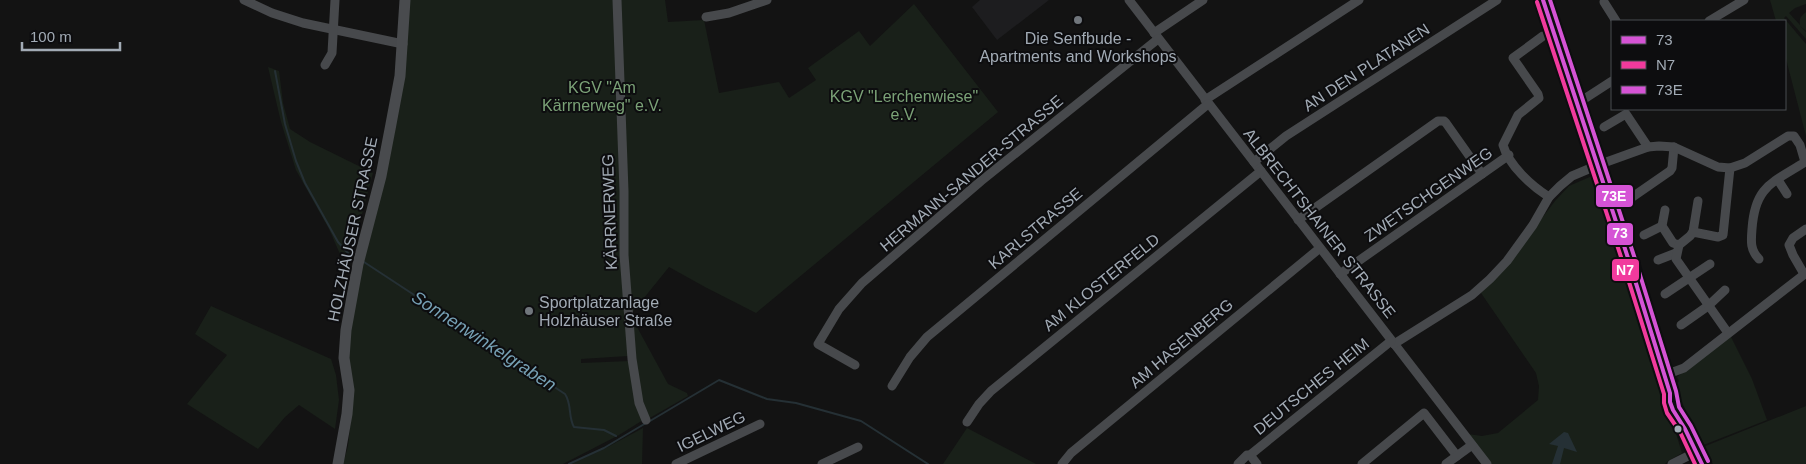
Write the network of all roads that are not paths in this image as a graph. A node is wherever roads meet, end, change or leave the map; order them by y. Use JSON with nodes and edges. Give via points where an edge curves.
{"nodes":[{"id":1,"x":244,"y":0,"type":"edge"},
{"id":2,"x":335,"y":0,"type":"edge"},
{"id":3,"x":405,"y":0,"type":"edge"},
{"id":4,"x":616,"y":0,"type":"edge"},
{"id":5,"x":767,"y":0,"type":"edge"},
{"id":6,"x":1129,"y":0,"type":"edge"},
{"id":7,"x":1204,"y":0,"type":"edge"},
{"id":8,"x":1359,"y":0,"type":"edge"},
{"id":9,"x":1497,"y":0,"type":"edge"},
{"id":10,"x":1543,"y":0,"type":"edge"},
{"id":11,"x":1744,"y":0,"type":"edge"},
{"id":12,"x":1604,"y":2,"type":"dead end"},
{"id":13,"x":740,"y":4,"type":"edge"},
{"id":14,"x":706,"y":17,"type":"dead end"},
{"id":15,"x":1615,"y":20,"type":"edge"},
{"id":16,"x":1711,"y":20,"type":"edge"},
{"id":17,"x":334,"y":29,"type":"junction"},
{"id":18,"x":1156,"y":36,"type":"junction"},
{"id":19,"x":1543,"y":36,"type":"dead end"},
{"id":20,"x":403,"y":44,"type":"junction"},
{"id":21,"x":325,"y":65,"type":"dead end"},
{"id":22,"x":1611,"y":83,"type":"edge"},
{"id":23,"x":1207,"y":102,"type":"junction"},
{"id":24,"x":1578,"y":103,"type":"junction"},
{"id":25,"x":1604,"y":127,"type":"dead end"},
{"id":26,"x":1648,"y":147,"type":"junction"},
{"id":27,"x":1674,"y":147,"type":"junction"},
{"id":28,"x":1508,"y":155,"type":"junction"},
{"id":29,"x":1254,"y":162,"type":"junction"},
{"id":30,"x":1806,"y":163,"type":"edge"},
{"id":31,"x":1598,"y":165,"type":"junction"},
{"id":32,"x":1730,"y":168,"type":"junction"},
{"id":33,"x":1261,"y":171,"type":"junction"},
{"id":34,"x":1482,"y":174,"type":"junction"},
{"id":35,"x":1778,"y":180,"type":"junction"},
{"id":36,"x":1787,"y":194,"type":"dead end"},
{"id":37,"x":1549,"y":197,"type":"junction"},
{"id":38,"x":1630,"y":198,"type":"dead end"},
{"id":39,"x":1698,"y":201,"type":"dead end"},
{"id":40,"x":1665,"y":210,"type":"dead end"},
{"id":41,"x":1298,"y":220,"type":"junction"},
{"id":42,"x":1662,"y":226,"type":"junction"},
{"id":43,"x":1806,"y":229,"type":"edge"},
{"id":44,"x":1693,"y":232,"type":"junction"},
{"id":45,"x":1644,"y":235,"type":"dead end"},
{"id":46,"x":1320,"y":248,"type":"junction"},
{"id":47,"x":1677,"y":249,"type":"junction"},
{"id":48,"x":1759,"y":259,"type":"dead end"},
{"id":49,"x":1658,"y":260,"type":"dead end"},
{"id":50,"x":1710,"y":264,"type":"dead end"},
{"id":51,"x":1340,"y":274,"type":"junction"},
{"id":52,"x":1805,"y":274,"type":"edge"},
{"id":53,"x":1689,"y":279,"type":"junction"},
{"id":54,"x":1725,"y":290,"type":"dead end"},
{"id":55,"x":1665,"y":294,"type":"dead end"},
{"id":56,"x":1708,"y":306,"type":"junction"},
{"id":57,"x":1681,"y":325,"type":"dead end"},
{"id":58,"x":1728,"y":333,"type":"junction"},
{"id":59,"x":1393,"y":342,"type":"junction"},
{"id":60,"x":855,"y":365,"type":"dead end"},
{"id":61,"x":1665,"y":375,"type":"junction"},
{"id":62,"x":892,"y":386,"type":"dead end"},
{"id":63,"x":646,"y":420,"type":"dead end"},
{"id":64,"x":966,"y":422,"type":"dead end"},
{"id":65,"x":760,"y":424,"type":"dead end"},
{"id":66,"x":1472,"y":445,"type":"junction"},
{"id":67,"x":858,"y":447,"type":"dead end"},
{"id":68,"x":1696,"y":452,"type":"junction"},
{"id":69,"x":1457,"y":456,"type":"junction"},
{"id":70,"x":1252,"y":460,"type":"edge"},
{"id":71,"x":338,"y":464,"type":"edge"},
{"id":72,"x":676,"y":464,"type":"edge"},
{"id":73,"x":822,"y":464,"type":"edge"},
{"id":74,"x":1062,"y":464,"type":"edge"},
{"id":75,"x":1238,"y":464,"type":"edge"},
{"id":76,"x":1362,"y":464,"type":"edge"},
{"id":77,"x":1446,"y":464,"type":"edge"},
{"id":78,"x":1488,"y":464,"type":"edge"},
{"id":79,"x":1672,"y":464,"type":"edge"},
{"id":80,"x":1702,"y":464,"type":"edge"}],
"edges":[{"from":1,"to":17,"type":"street","via":[[272,13]]},
{"from":2,"to":17,"type":"street"},
{"from":3,"to":20,"type":"main road","name":"HOLZHÄUSER STRASSE"},
{"from":4,"to":63,"type":"street","name":"KÄRRNERWEG","via":[[624,255],[632,359],[639,404]]},
{"from":5,"to":13,"type":"street"},
{"from":6,"to":18,"type":"street","name":"ALBRECHTSHAINER STRASSE"},
{"from":7,"to":18,"type":"street","name":"HERMANN-SANDER-STRASSE"},
{"from":8,"to":23,"type":"street","name":"KARLSTRASSE"},
{"from":9,"to":29,"type":"street","name":"AN DEN PLATANEN","via":[[1286,136]]},
{"from":10,"to":24,"type":"street"},
{"from":11,"to":16,"type":"street"},
{"from":12,"to":15,"type":"street"},
{"from":13,"to":14,"type":"street"},
{"from":17,"to":20,"type":"street"},
{"from":17,"to":21,"type":"street","via":[[332,53]]},
{"from":18,"to":23,"type":"street","name":"ALBRECHTSHAINER STRASSE"},
{"from":18,"to":60,"type":"street","name":"HERMANN-SANDER-STRASSE","via":[[862,283],[839,310],[818,344]]},
{"from":19,"to":28,"type":"street","via":[[1513,58],[1539,98],[1520,113],[1510,130],[1503,145]]},
{"from":20,"to":71,"type":"main road","name":"HOLZHÄUSER STRASSE","via":[[391,124],[346,330],[344,358],[348,414]]},
{"from":22,"to":24,"type":"street"},
{"from":23,"to":29,"type":"street","name":"ALBRECHTSHAINER STRASSE"},
{"from":23,"to":62,"type":"street","name":"KARLSTRASSE","via":[[927,338],[910,357]]},
{"from":24,"to":31,"type":"street"},
{"from":25,"to":26,"type":"street","via":[[1626,114]]},
{"from":26,"to":27,"type":"street","name":"DEUTSCHES HEIM"},
{"from":26,"to":31,"type":"street","name":"DEUTSCHES HEIM"},
{"from":27,"to":32,"type":"street","via":[[1718,167]]},
{"from":27,"to":38,"type":"street","via":[[1670,171]]},
{"from":28,"to":34,"type":"street","name":"ZWETSCHGENWEG"},
{"from":28,"to":37,"type":"street","via":[[1526,180]]},
{"from":29,"to":33,"type":"street","name":"ALBRECHTSHAINER STRASSE"},
{"from":30,"to":32,"type":"street","via":[[1800,145],[1794,136],[1788,136],[1745,163]]},
{"from":30,"to":35,"type":"street"},
{"from":31,"to":37,"type":"street","name":"DEUTSCHES HEIM","via":[[1572,176]]},
{"from":31,"to":61,"type":"street"},
{"from":32,"to":44,"type":"street","via":[[1723,235]]},
{"from":33,"to":41,"type":"street","name":"ALBRECHTSHAINER STRASSE"},
{"from":33,"to":64,"type":"street","name":"AM KLOSTERFELD","via":[[992,391]]},
{"from":34,"to":41,"type":"street","via":[[1446,122],[1438,121]]},
{"from":34,"to":51,"type":"street","name":"ZWETSCHGENWEG"},
{"from":35,"to":36,"type":"street"},
{"from":35,"to":48,"type":"street","via":[[1760,195],[1754,213],[1752,248]]},
{"from":37,"to":59,"type":"street","name":"DEUTSCHES HEIM","via":[[1533,225],[1490,279],[1472,295]]},
{"from":39,"to":44,"type":"street"},
{"from":40,"to":42,"type":"street"},
{"from":41,"to":46,"type":"street","name":"ALBRECHTSHAINER STRASSE"},
{"from":42,"to":45,"type":"street"},
{"from":42,"to":47,"type":"street"},
{"from":43,"to":52,"type":"street","via":[[1794,238],[1790,246]]},
{"from":44,"to":47,"type":"street"},
{"from":46,"to":51,"type":"street","name":"ALBRECHTSHAINER STRASSE"},
{"from":46,"to":74,"type":"street","name":"AM HASENBERG","via":[[1071,453]]},
{"from":47,"to":49,"type":"street"},
{"from":47,"to":53,"type":"street","via":[[1676,261]]},
{"from":50,"to":53,"type":"street"},
{"from":51,"to":59,"type":"street","name":"ALBRECHTSHAINER STRASSE"},
{"from":52,"to":58,"type":"street"},
{"from":53,"to":55,"type":"street"},
{"from":53,"to":56,"type":"street"},
{"from":54,"to":56,"type":"street"},
{"from":56,"to":57,"type":"street"},
{"from":56,"to":58,"type":"street"},
{"from":58,"to":61,"type":"street","via":[[1684,368]]},
{"from":59,"to":66,"type":"street","name":"ALBRECHTSHAINER STRASSE"},
{"from":59,"to":70,"type":"street","name":"DEUTSCHES HEIM"},
{"from":61,"to":68,"type":"street"},
{"from":65,"to":72,"type":"street","name":"IGELWEG"},
{"from":66,"to":69,"type":"street"},
{"from":66,"to":78,"type":"street","name":"ALBRECHTSHAINER STRASSE"},
{"from":67,"to":73,"type":"street"},
{"from":68,"to":79,"type":"street"},
{"from":68,"to":80,"type":"street"},
{"from":69,"to":76,"type":"street","via":[[1424,413]]},
{"from":69,"to":77,"type":"street"},
{"from":70,"to":75,"type":"street","name":"DEUTSCHES HEIM","via":[[1247,455]]}]}
